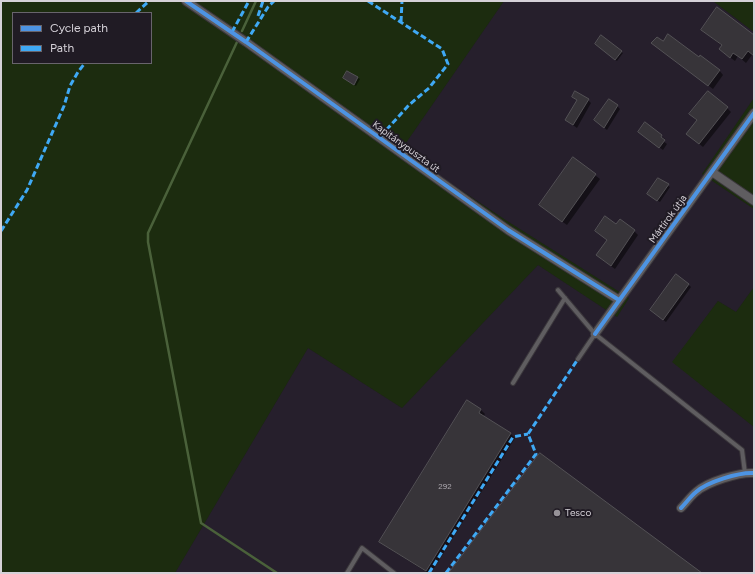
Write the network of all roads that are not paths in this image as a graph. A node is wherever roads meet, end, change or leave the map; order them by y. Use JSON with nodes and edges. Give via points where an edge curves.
{"nodes":[{"id":1,"x":186,"y":1,"type":"edge"},
{"id":2,"x":754,"y":113,"type":"edge"},
{"id":3,"x":712,"y":172,"type":"junction"},
{"id":4,"x":754,"y":201,"type":"edge"},
{"id":5,"x":558,"y":290,"type":"dead end"},
{"id":6,"x":565,"y":298,"type":"junction"},
{"id":7,"x":619,"y":300,"type":"junction"},
{"id":8,"x":595,"y":334,"type":"junction"},
{"id":9,"x":578,"y":359,"type":"dead end"},
{"id":10,"x":513,"y":383,"type":"dead end"},
{"id":11,"x":750,"y":473,"type":"edge"},
{"id":12,"x":681,"y":508,"type":"dead end"},
{"id":13,"x":347,"y":573,"type":"edge"},
{"id":14,"x":394,"y":573,"type":"edge"}],
"edges":[{"from":1,"to":7,"type":"street","name":"Kapitánypuszta út","via":[[253,46],[508,230]]},
{"from":2,"to":3,"type":"street","name":"Mártírok útja"},
{"from":3,"to":4,"type":"street"},
{"from":3,"to":7,"type":"street","name":"Mártírok útja"},
{"from":5,"to":6,"type":"lane"},
{"from":6,"to":8,"type":"lane"},
{"from":6,"to":10,"type":"lane"},
{"from":7,"to":8,"type":"street","name":"Mártírok útja"},
{"from":8,"to":9,"type":"lane"},
{"from":8,"to":11,"type":"lane","via":[[742,450]]},
{"from":11,"to":12,"type":"street","via":[[729,477],[696,491]]},
{"from":13,"to":14,"type":"lane","via":[[362,548]]}]}
